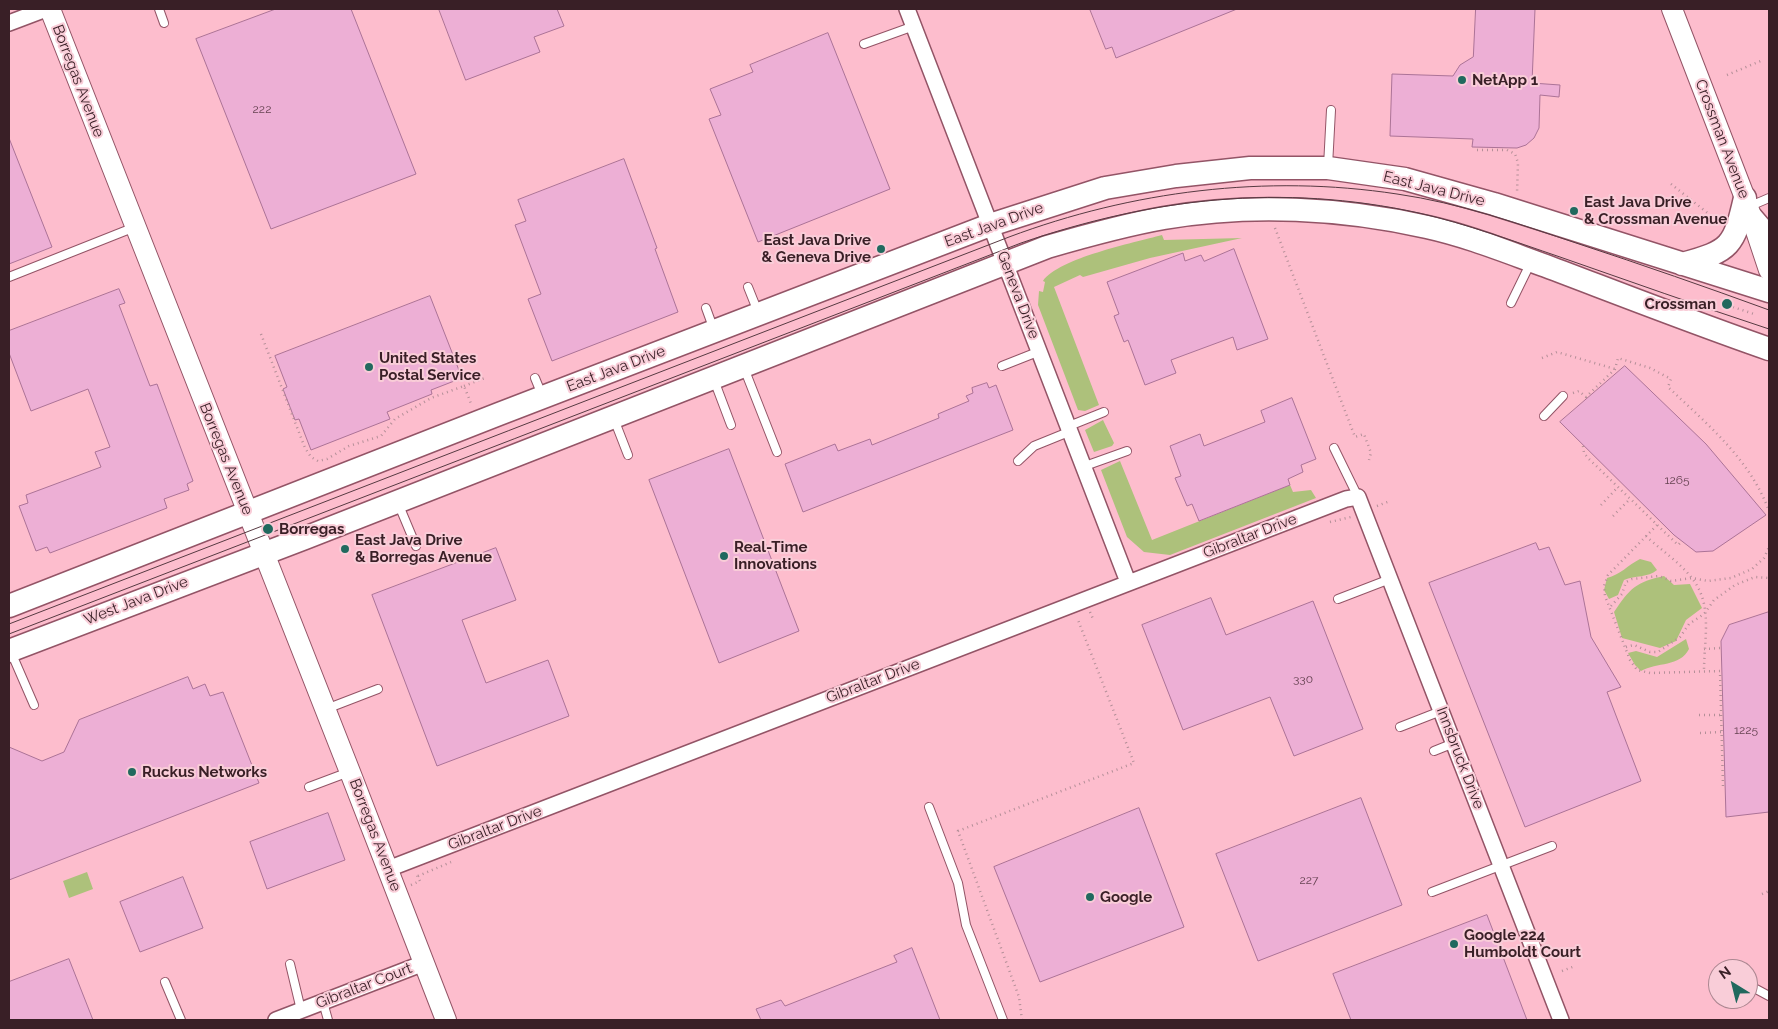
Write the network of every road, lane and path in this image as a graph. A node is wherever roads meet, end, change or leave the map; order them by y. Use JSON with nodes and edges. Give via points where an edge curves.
{"nodes":[{"id":1,"x":46,"y":9,"type":"edge"},
{"id":2,"x":50,"y":9,"type":"edge"},
{"id":3,"x":159,"y":9,"type":"edge"},
{"id":4,"x":907,"y":9,"type":"edge"},
{"id":5,"x":1672,"y":9,"type":"edge"},
{"id":6,"x":9,"y":22,"type":"edge"},
{"id":7,"x":164,"y":22,"type":"dead end"},
{"id":8,"x":914,"y":26,"type":"junction"},
{"id":9,"x":864,"y":44,"type":"dead end"},
{"id":10,"x":1764,"y":60,"type":"dead end"},
{"id":11,"x":1727,"y":75,"type":"dead end"},
{"id":12,"x":1331,"y":110,"type":"dead end"},
{"id":13,"x":1477,"y":150,"type":"dead end"},
{"id":14,"x":1328,"y":168,"type":"junction"},
{"id":15,"x":1671,"y":184,"type":"dead end"},
{"id":16,"x":1769,"y":198,"type":"edge"},
{"id":17,"x":1517,"y":199,"type":"dead end"},
{"id":18,"x":1748,"y":207,"type":"junction"},
{"id":19,"x":1273,"y":224,"type":"dead end"},
{"id":20,"x":990,"y":225,"type":"junction"},
{"id":21,"x":1723,"y":225,"type":"dead end"},
{"id":22,"x":135,"y":227,"type":"junction"},
{"id":23,"x":1769,"y":238,"type":"edge"},
{"id":24,"x":1531,"y":261,"type":"junction"},
{"id":25,"x":1006,"y":264,"type":"junction"},
{"id":26,"x":1681,"y":264,"type":"junction"},
{"id":27,"x":1769,"y":270,"type":"edge"},
{"id":28,"x":9,"y":277,"type":"edge"},
{"id":29,"x":748,"y":287,"type":"dead end"},
{"id":30,"x":1769,"y":291,"type":"edge"},
{"id":31,"x":1511,"y":303,"type":"dead end"},
{"id":32,"x":1733,"y":307,"type":"dead end"},
{"id":33,"x":706,"y":308,"type":"dead end"},
{"id":34,"x":759,"y":314,"type":"junction"},
{"id":35,"x":1754,"y":314,"type":"dead end"},
{"id":36,"x":715,"y":331,"type":"junction"},
{"id":37,"x":261,"y":334,"type":"dead end"},
{"id":38,"x":1769,"y":349,"type":"edge"},
{"id":39,"x":1040,"y":351,"type":"junction"},
{"id":40,"x":1542,"y":358,"type":"dead end"},
{"id":41,"x":1002,"y":366,"type":"dead end"},
{"id":42,"x":744,"y":367,"type":"junction"},
{"id":43,"x":1615,"y":369,"type":"junction"},
{"id":44,"x":485,"y":378,"type":"dead end"},
{"id":45,"x":713,"y":378,"type":"junction"},
{"id":46,"x":464,"y":386,"type":"junction"},
{"id":47,"x":1563,"y":396,"type":"joint"},
{"id":48,"x":474,"y":410,"type":"dead end"},
{"id":49,"x":1104,"y":412,"type":"dead end"},
{"id":50,"x":1544,"y":416,"type":"dead end"},
{"id":51,"x":613,"y":418,"type":"junction"},
{"id":52,"x":731,"y":425,"type":"dead end"},
{"id":53,"x":1070,"y":429,"type":"junction"},
{"id":54,"x":1584,"y":446,"type":"dead end"},
{"id":55,"x":1334,"y":448,"type":"dead end"},
{"id":56,"x":1127,"y":451,"type":"dead end"},
{"id":57,"x":776,"y":452,"type":"dead end"},
{"id":58,"x":628,"y":455,"type":"dead end"},
{"id":59,"x":1369,"y":460,"type":"dead end"},
{"id":60,"x":1018,"y":461,"type":"dead end"},
{"id":61,"x":1085,"y":466,"type":"junction"},
{"id":62,"x":1618,"y":487,"type":"junction"},
{"id":63,"x":1358,"y":497,"type":"junction"},
{"id":64,"x":1630,"y":499,"type":"junction"},
{"id":65,"x":397,"y":502,"type":"junction"},
{"id":66,"x":1601,"y":505,"type":"dead end"},
{"id":67,"x":1769,"y":511,"type":"edge"},
{"id":68,"x":247,"y":513,"type":"junction"},
{"id":69,"x":1613,"y":516,"type":"dead end"},
{"id":70,"x":1657,"y":525,"type":"junction"},
{"id":71,"x":1646,"y":536,"type":"junction"},
{"id":72,"x":1682,"y":541,"type":"dead end"},
{"id":73,"x":416,"y":546,"type":"dead end"},
{"id":74,"x":1769,"y":547,"type":"edge"},
{"id":75,"x":264,"y":553,"type":"junction"},
{"id":76,"x":1692,"y":578,"type":"junction"},
{"id":77,"x":1769,"y":578,"type":"edge"},
{"id":78,"x":1390,"y":579,"type":"junction"},
{"id":79,"x":1128,"y":582,"type":"junction"},
{"id":80,"x":1338,"y":599,"type":"dead end"},
{"id":81,"x":9,"y":606,"type":"edge"},
{"id":82,"x":1610,"y":606,"type":"junction"},
{"id":83,"x":1704,"y":614,"type":"junction"},
{"id":84,"x":1078,"y":620,"type":"dead end"},
{"id":85,"x":1626,"y":647,"type":"junction"},
{"id":86,"x":1721,"y":648,"type":"dead end"},
{"id":87,"x":1704,"y":649,"type":"junction"},
{"id":88,"x":10,"y":650,"type":"edge"},
{"id":89,"x":1704,"y":671,"type":"junction"},
{"id":90,"x":378,"y":689,"type":"dead end"},
{"id":91,"x":34,"y":705,"type":"dead end"},
{"id":92,"x":326,"y":710,"type":"junction"},
{"id":93,"x":1442,"y":711,"type":"junction"},
{"id":94,"x":1700,"y":715,"type":"dead end"},
{"id":95,"x":1721,"y":715,"type":"junction"},
{"id":96,"x":1400,"y":728,"type":"dead end"},
{"id":97,"x":1722,"y":732,"type":"junction"},
{"id":98,"x":1700,"y":733,"type":"dead end"},
{"id":99,"x":1454,"y":743,"type":"junction"},
{"id":100,"x":1434,"y":751,"type":"dead end"},
{"id":101,"x":350,"y":772,"type":"junction"},
{"id":102,"x":1723,"y":786,"type":"dead end"},
{"id":103,"x":309,"y":787,"type":"dead end"},
{"id":104,"x":929,"y":807,"type":"dead end"},
{"id":105,"x":1552,"y":846,"type":"dead end"},
{"id":106,"x":1502,"y":865,"type":"junction"},
{"id":107,"x":388,"y":869,"type":"junction"},
{"id":108,"x":415,"y":869,"type":"dead end"},
{"id":109,"x":407,"y":887,"type":"dead end"},
{"id":110,"x":1769,"y":891,"type":"edge"},
{"id":111,"x":1432,"y":892,"type":"dead end"},
{"id":112,"x":1762,"y":894,"type":"dead end"},
{"id":113,"x":424,"y":963,"type":"junction"},
{"id":114,"x":290,"y":964,"type":"dead end"},
{"id":115,"x":1575,"y":966,"type":"dead end"},
{"id":116,"x":1562,"y":971,"type":"dead end"},
{"id":117,"x":165,"y":982,"type":"dead end"},
{"id":118,"x":323,"y":1002,"type":"junction"},
{"id":119,"x":302,"y":1010,"type":"junction"},
{"id":120,"x":181,"y":1020,"type":"edge"},
{"id":121,"x":276,"y":1020,"type":"edge"},
{"id":122,"x":328,"y":1020,"type":"edge"},
{"id":123,"x":446,"y":1020,"type":"edge"},
{"id":124,"x":1003,"y":1020,"type":"edge"},
{"id":125,"x":1022,"y":1020,"type":"edge"},
{"id":126,"x":1561,"y":1020,"type":"edge"}],
"edges":[{"from":1,"to":6,"type":"street"},
{"from":2,"to":22,"type":"street","name":"Borregas Avenue"},
{"from":3,"to":7,"type":"lane"},
{"from":4,"to":8,"type":"street","name":"Geneva Drive"},
{"from":5,"to":18,"type":"street","name":"Crossman Avenue"},
{"from":8,"to":9,"type":"lane"},
{"from":8,"to":20,"type":"street","name":"Geneva Drive"},
{"from":10,"to":11,"type":"path"},
{"from":12,"to":14,"type":"lane"},
{"from":13,"to":17,"type":"path","via":[[1507,150],[1515,154],[1518,163]]},
{"from":14,"to":20,"type":"main road","name":"East Java Drive","via":[[1250,168],[1176,176],[1105,188]]},
{"from":14,"to":26,"type":"main road","name":"East Java Drive","via":[[1405,179]]},
{"from":15,"to":21,"type":"path"},
{"from":16,"to":18,"type":"lane"},
{"from":18,"to":23,"type":"main road"},
{"from":18,"to":26,"type":"main road","via":[[1725,248],[1709,257]]},
{"from":18,"to":27,"type":"street","name":"Crossman Avenue"},
{"from":19,"to":59,"type":"path","via":[[1355,437],[1364,434],[1371,453]]},
{"from":20,"to":25,"type":"street","name":"Geneva Drive"},
{"from":20,"to":34,"type":"main road","name":"East Java Drive"},
{"from":22,"to":28,"type":"lane"},
{"from":22,"to":68,"type":"street","name":"Borregas Avenue"},
{"from":24,"to":25,"type":"main road","via":[[1428,227],[1363,215],[1256,210],[1166,218],[1101,232],[1046,247]]},
{"from":24,"to":31,"type":"lane"},
{"from":24,"to":38,"type":"main road"},
{"from":25,"to":39,"type":"street","name":"Geneva Drive"},
{"from":25,"to":42,"type":"main road"},
{"from":26,"to":30,"type":"main road","name":"East Java Drive"},
{"from":29,"to":34,"type":"lane"},
{"from":32,"to":35,"type":"path"},
{"from":33,"to":36,"type":"lane"},
{"from":34,"to":36,"type":"main road","name":"East Java Drive"},
{"from":36,"to":68,"type":"main road","name":"East Java Drive","via":[[539,387]]},
{"from":37,"to":46,"type":"path","via":[[305,448],[318,461],[349,446],[381,436],[395,419],[431,398]]},
{"from":39,"to":41,"type":"lane"},
{"from":39,"to":53,"type":"street","name":"Geneva Drive"},
{"from":40,"to":43,"type":"path","via":[[1557,352]]},
{"from":42,"to":45,"type":"main road"},
{"from":42,"to":57,"type":"lane"},
{"from":43,"to":47,"type":"path","via":[[1586,397],[1579,391]]},
{"from":43,"to":67,"type":"path","via":[[1618,358],[1671,379],[1668,388],[1719,435],[1752,473]]},
{"from":44,"to":46,"type":"path"},
{"from":45,"to":51,"type":"main road"},
{"from":45,"to":52,"type":"lane"},
{"from":46,"to":48,"type":"path"},
{"from":47,"to":50,"type":"lane"},
{"from":49,"to":53,"type":"lane"},
{"from":51,"to":58,"type":"lane"},
{"from":51,"to":65,"type":"main road"},
{"from":53,"to":60,"type":"lane","via":[[1034,446]]},
{"from":53,"to":61,"type":"street","name":"Geneva Drive"},
{"from":54,"to":62,"type":"path","via":[[1588,458]]},
{"from":55,"to":63,"type":"lane"},
{"from":56,"to":61,"type":"lane"},
{"from":61,"to":79,"type":"street","name":"Geneva Drive"},
{"from":62,"to":64,"type":"path"},
{"from":62,"to":66,"type":"path"},
{"from":63,"to":78,"type":"street","name":"Innsbruck Drive"},
{"from":63,"to":79,"type":"street","name":"Gibraltar Drive"},
{"from":64,"to":69,"type":"path"},
{"from":64,"to":70,"type":"path"},
{"from":65,"to":73,"type":"lane"},
{"from":65,"to":75,"type":"main road"},
{"from":68,"to":75,"type":"street","name":"Borregas Avenue"},
{"from":68,"to":81,"type":"main road"},
{"from":70,"to":71,"type":"path"},
{"from":70,"to":72,"type":"path","via":[[1678,546]]},
{"from":71,"to":76,"type":"path"},
{"from":71,"to":82,"type":"path","via":[[1605,580]]},
{"from":74,"to":76,"type":"path","via":[[1764,558],[1752,569],[1731,578],[1708,581]]},
{"from":75,"to":88,"type":"main road","name":"West Java Drive"},
{"from":75,"to":92,"type":"street","name":"Borregas Avenue"},
{"from":76,"to":82,"type":"path","via":[[1678,581],[1659,576],[1632,579],[1626,582],[1622,594]]},
{"from":76,"to":83,"type":"path","via":[[1702,594]]},
{"from":77,"to":83,"type":"path","via":[[1755,577],[1736,585],[1714,600]]},
{"from":78,"to":80,"type":"lane"},
{"from":78,"to":93,"type":"street","name":"Innsbruck Drive"},
{"from":79,"to":107,"type":"street","name":"Gibraltar Drive"},
{"from":82,"to":85,"type":"path"},
{"from":83,"to":85,"type":"path","via":[[1688,624],[1680,638],[1658,652]]},
{"from":83,"to":87,"type":"path"},
{"from":84,"to":125,"type":"path","via":[[1134,763],[958,831],[1020,997]]},
{"from":85,"to":89,"type":"path","via":[[1633,666],[1643,673]]},
{"from":86,"to":87,"type":"path"},
{"from":87,"to":89,"type":"path"},
{"from":88,"to":91,"type":"lane"},
{"from":89,"to":95,"type":"path","via":[[1720,671]]},
{"from":90,"to":92,"type":"lane"},
{"from":92,"to":101,"type":"street","name":"Borregas Avenue"},
{"from":93,"to":96,"type":"lane"},
{"from":93,"to":99,"type":"street","name":"Innsbruck Drive"},
{"from":94,"to":95,"type":"path"},
{"from":95,"to":97,"type":"path"},
{"from":97,"to":98,"type":"path"},
{"from":97,"to":102,"type":"path"},
{"from":99,"to":100,"type":"lane"},
{"from":99,"to":106,"type":"street","name":"Innsbruck Drive"},
{"from":101,"to":103,"type":"lane"},
{"from":101,"to":107,"type":"street","name":"Borregas Avenue"},
{"from":104,"to":124,"type":"lane","via":[[958,883],[966,925]]},
{"from":105,"to":106,"type":"lane"},
{"from":106,"to":111,"type":"lane"},
{"from":106,"to":126,"type":"street","name":"Innsbruck Drive"},
{"from":107,"to":113,"type":"street","name":"Borregas Avenue"},
{"from":108,"to":109,"type":"path","via":[[420,881]]},
{"from":110,"to":112,"type":"path"},
{"from":113,"to":118,"type":"street","name":"Gibraltar Court"},
{"from":113,"to":123,"type":"street","name":"Borregas Avenue"},
{"from":114,"to":119,"type":"lane"},
{"from":115,"to":116,"type":"path"},
{"from":117,"to":120,"type":"lane"},
{"from":118,"to":119,"type":"street","name":"Gibraltar Court"},
{"from":118,"to":122,"type":"lane"},
{"from":119,"to":121,"type":"street","name":"Gibraltar Court"}]}
